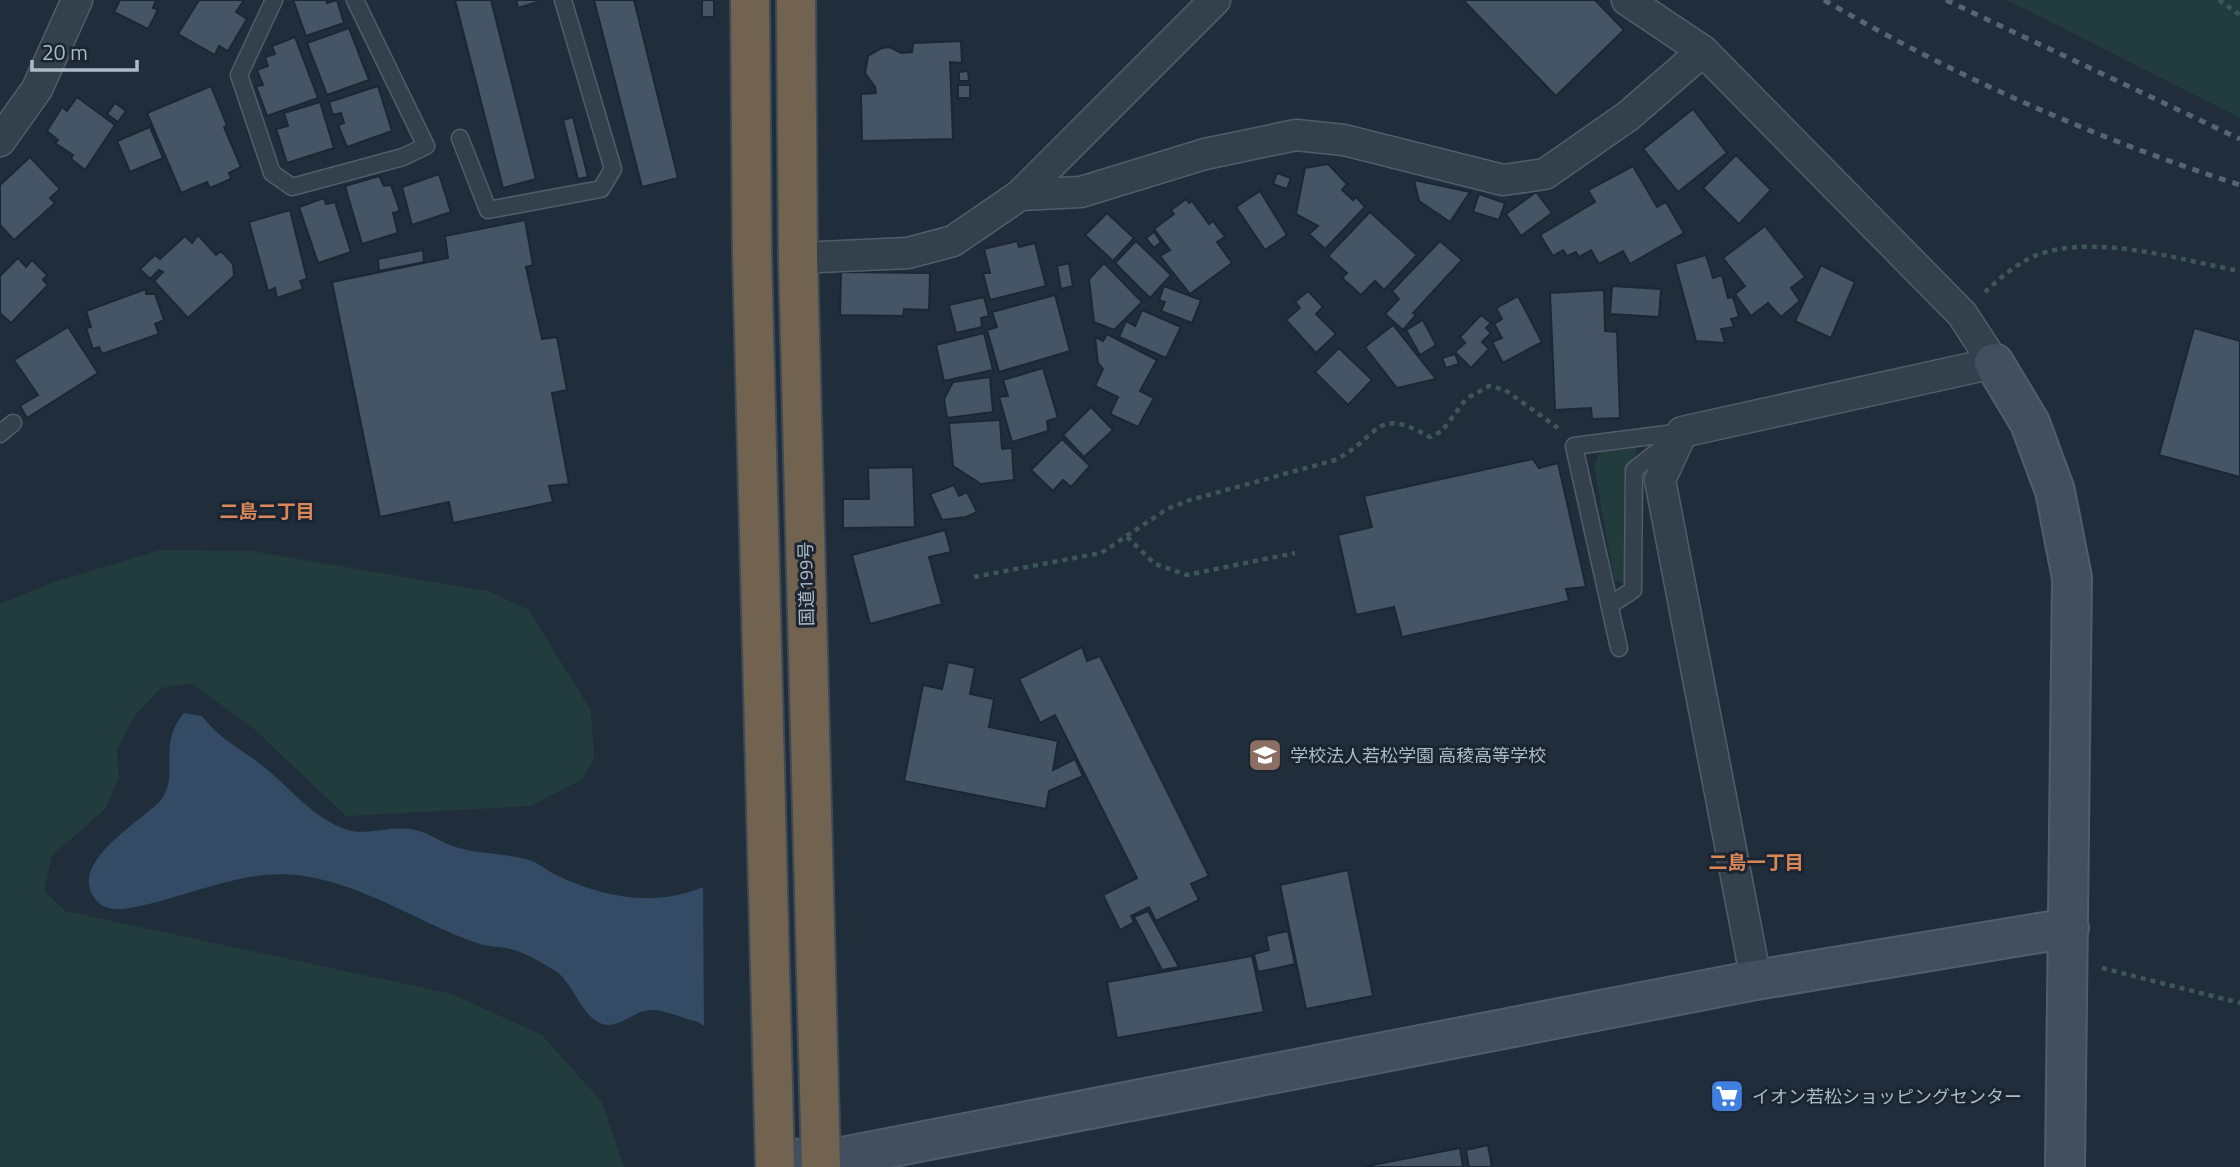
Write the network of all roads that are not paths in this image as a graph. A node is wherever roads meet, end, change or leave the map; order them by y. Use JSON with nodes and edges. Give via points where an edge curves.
{"nodes":[{"id":1,"x":77,"y":0,"type":"edge"},
{"id":2,"x":274,"y":0,"type":"edge"},
{"id":3,"x":355,"y":0,"type":"edge"},
{"id":4,"x":564,"y":0,"type":"edge"},
{"id":5,"x":750,"y":0,"type":"edge"},
{"id":6,"x":796,"y":0,"type":"edge"},
{"id":7,"x":1215,"y":0,"type":"edge"},
{"id":8,"x":1627,"y":0,"type":"edge"},
{"id":9,"x":1703,"y":51,"type":"junction"},
{"id":10,"x":460,"y":138,"type":"dead end"},
{"id":11,"x":0,"y":141,"type":"edge"},
{"id":12,"x":1020,"y":195,"type":"junction"},
{"id":13,"x":797,"y":258,"type":"junction"},
{"id":14,"x":1994,"y":363,"type":"junction"},
{"id":15,"x":13,"y":423,"type":"dead end"},
{"id":16,"x":1682,"y":432,"type":"junction"},
{"id":17,"x":0,"y":434,"type":"edge"},
{"id":18,"x":1610,"y":605,"type":"junction"},
{"id":19,"x":1619,"y":648,"type":"dead end"},
{"id":20,"x":2068,"y":928,"type":"junction"},
{"id":21,"x":1756,"y":980,"type":"junction"},
{"id":22,"x":775,"y":1162,"type":"edge"},
{"id":23,"x":821,"y":1164,"type":"edge"},
{"id":24,"x":2065,"y":1167,"type":"edge"}],
"edges":[{"from":1,"to":11,"type":"street","via":[[37,89]]},
{"from":2,"to":3,"type":"lane","via":[[239,75],[272,173],[292,187],[403,157],[426,146]]},
{"from":4,"to":10,"type":"lane","via":[[613,169],[601,189],[488,210]]},
{"from":5,"to":22,"type":"highway"},
{"from":6,"to":13,"type":"highway","name":"国道199号"},
{"from":7,"to":12,"type":"street"},
{"from":8,"to":9,"type":"street"},
{"from":9,"to":12,"type":"street","via":[[1628,116],[1545,174],[1503,180],[1344,140],[1296,135],[1205,154],[1081,192]]},
{"from":9,"to":14,"type":"street","via":[[1962,314]]},
{"from":12,"to":13,"type":"street","via":[[953,241],[908,253]]},
{"from":13,"to":23,"type":"highway","name":"国道199号"},
{"from":14,"to":16,"type":"street"},
{"from":14,"to":20,"type":"street","via":[[2034,434],[2055,491],[2072,578]]},
{"from":15,"to":17,"type":"lane"},
{"from":16,"to":18,"type":"lane","via":[[1634,470],[1633,590]]},
{"from":16,"to":18,"type":"lane","via":[[1574,446]]},
{"from":16,"to":21,"type":"street","via":[[1660,480]]},
{"from":18,"to":19,"type":"lane"},
{"from":20,"to":21,"type":"street"},
{"from":20,"to":24,"type":"street"},
{"from":21,"to":23,"type":"street"},
{"from":22,"to":23,"type":"street"}]}
